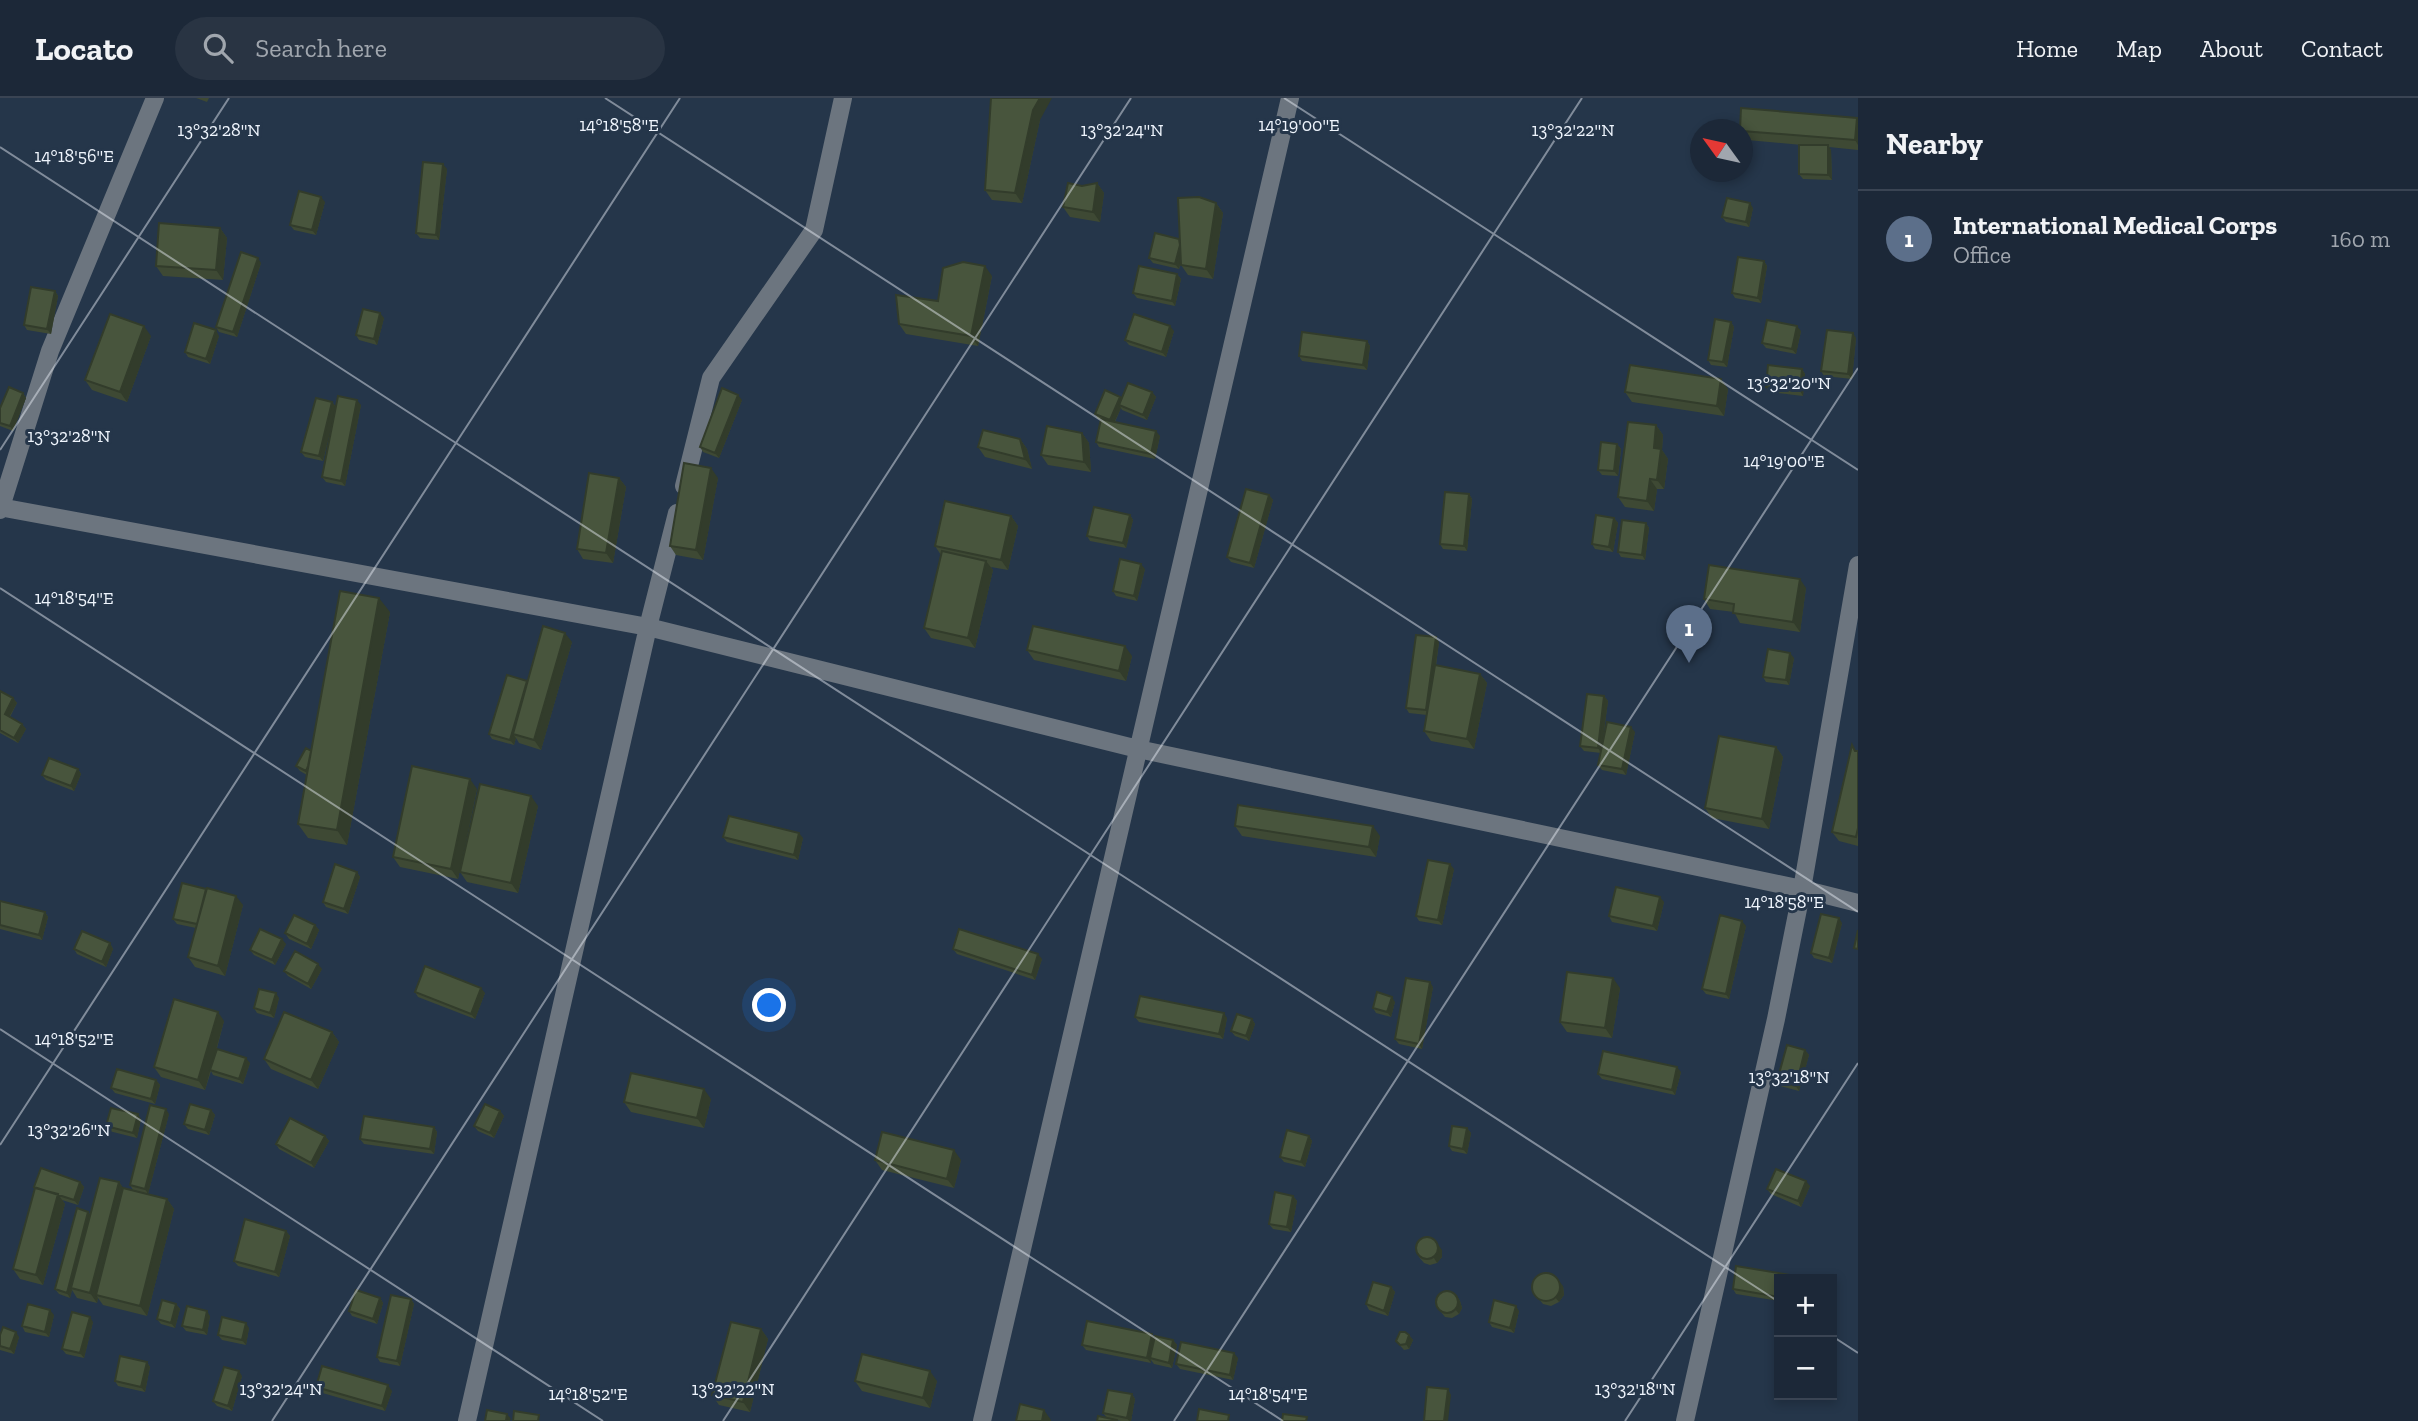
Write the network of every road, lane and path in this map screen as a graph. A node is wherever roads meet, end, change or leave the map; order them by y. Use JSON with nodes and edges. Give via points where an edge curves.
{"nodes":[{"id":1,"x":155,"y":98,"type":"edge"},
{"id":2,"x":843,"y":98,"type":"edge"},
{"id":3,"x":1290,"y":98,"type":"edge"},
{"id":4,"x":0,"y":508,"type":"edge"},
{"id":5,"x":1858,"y":565,"type":"edge"},
{"id":6,"x":648,"y":627,"type":"junction"},
{"id":7,"x":1138,"y":749,"type":"junction"},
{"id":8,"x":1802,"y":889,"type":"junction"},
{"id":9,"x":1858,"y":903,"type":"edge"},
{"id":10,"x":467,"y":1421,"type":"edge"},
{"id":11,"x":982,"y":1421,"type":"edge"},
{"id":12,"x":1685,"y":1421,"type":"edge"}],
"edges":[{"from":1,"to":4,"type":"street","via":[[50,351]]},
{"from":2,"to":6,"type":"street","via":[[814,230],[711,378]]},
{"from":3,"to":7,"type":"street"},
{"from":4,"to":6,"type":"street"},
{"from":5,"to":8,"type":"street"},
{"from":6,"to":7,"type":"street"},
{"from":6,"to":10,"type":"street"},
{"from":7,"to":8,"type":"street"},
{"from":7,"to":11,"type":"street"},
{"from":8,"to":9,"type":"street"},
{"from":8,"to":12,"type":"street"}]}
